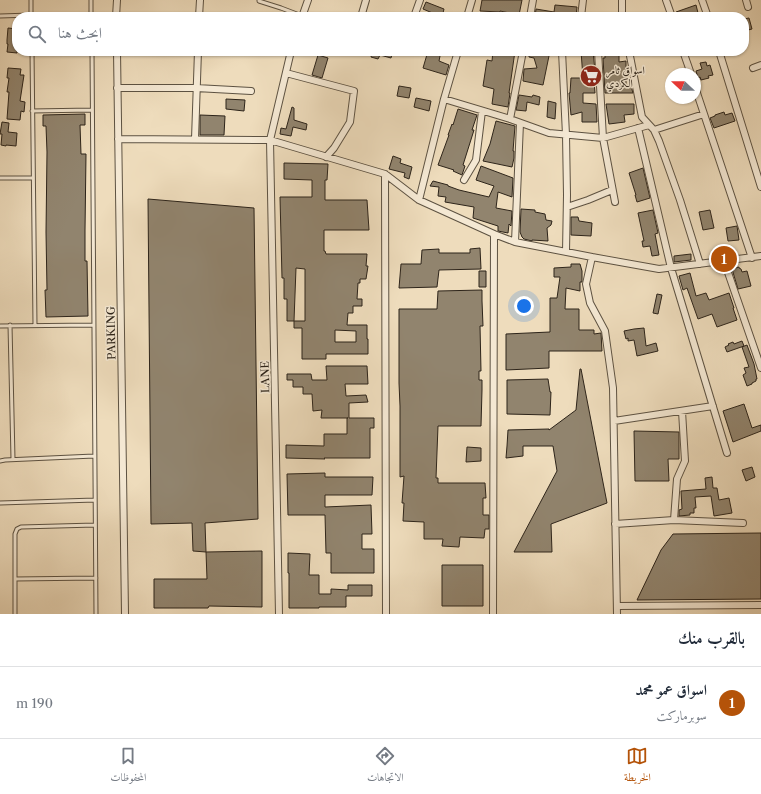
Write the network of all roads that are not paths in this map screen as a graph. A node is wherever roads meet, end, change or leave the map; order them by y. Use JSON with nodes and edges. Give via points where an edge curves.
{"nodes":[{"id":1,"x":31,"y":0,"type":"edge"},
{"id":2,"x":91,"y":0,"type":"edge"},
{"id":3,"x":117,"y":0,"type":"edge"},
{"id":4,"x":200,"y":0,"type":"edge"},
{"id":5,"x":259,"y":0,"type":"edge"},
{"id":6,"x":308,"y":0,"type":"edge"},
{"id":7,"x":366,"y":0,"type":"edge"},
{"id":8,"x":420,"y":0,"type":"edge"},
{"id":9,"x":472,"y":0,"type":"edge"},
{"id":10,"x":533,"y":0,"type":"edge"},
{"id":11,"x":584,"y":0,"type":"edge"},
{"id":12,"x":622,"y":0,"type":"edge"},
{"id":13,"x":666,"y":0,"type":"edge"},
{"id":14,"x":702,"y":0,"type":"edge"},
{"id":15,"x":746,"y":0,"type":"edge"},
{"id":16,"x":748,"y":7,"type":"dead end"},
{"id":17,"x":31,"y":12,"type":"edge"},
{"id":18,"x":91,"y":12,"type":"edge"},
{"id":19,"x":116,"y":12,"type":"edge"},
{"id":20,"x":199,"y":12,"type":"edge"},
{"id":21,"x":292,"y":12,"type":"edge"},
{"id":22,"x":304,"y":12,"type":"edge"},
{"id":23,"x":362,"y":12,"type":"edge"},
{"id":24,"x":417,"y":12,"type":"edge"},
{"id":25,"x":468,"y":12,"type":"edge"},
{"id":26,"x":531,"y":12,"type":"edge"},
{"id":27,"x":582,"y":12,"type":"edge"},
{"id":28,"x":622,"y":12,"type":"edge"},
{"id":29,"x":670,"y":12,"type":"edge"},
{"id":30,"x":706,"y":12,"type":"edge"},
{"id":31,"x":0,"y":16,"type":"edge"},
{"id":32,"x":12,"y":16,"type":"edge"},
{"id":33,"x":32,"y":56,"type":"edge"},
{"id":34,"x":92,"y":56,"type":"edge"},
{"id":35,"x":117,"y":56,"type":"edge"},
{"id":36,"x":198,"y":56,"type":"edge"},
{"id":37,"x":290,"y":56,"type":"edge"},
{"id":38,"x":457,"y":56,"type":"edge"},
{"id":39,"x":522,"y":56,"type":"edge"},
{"id":40,"x":562,"y":56,"type":"edge"},
{"id":41,"x":598,"y":56,"type":"edge"},
{"id":42,"x":630,"y":56,"type":"edge"},
{"id":43,"x":685,"y":56,"type":"edge"},
{"id":44,"x":721,"y":56,"type":"edge"},
{"id":45,"x":761,"y":65,"type":"edge"},
{"id":46,"x":689,"y":68,"type":"edge"},
{"id":47,"x":753,"y":68,"type":"dead end"},
{"id":48,"x":286,"y":73,"type":"junction"},
{"id":49,"x":117,"y":88,"type":"junction"},
{"id":50,"x":196,"y":88,"type":"junction"},
{"id":51,"x":251,"y":91,"type":"dead end"},
{"id":52,"x":444,"y":99,"type":"junction"},
{"id":53,"x":701,"y":104,"type":"edge"},
{"id":54,"x":92,"y":110,"type":"junction"},
{"id":55,"x":32,"y":111,"type":"junction"},
{"id":56,"x":482,"y":111,"type":"junction"},
{"id":57,"x":704,"y":114,"type":"junction"},
{"id":58,"x":510,"y":119,"type":"junction"},
{"id":59,"x":520,"y":123,"type":"junction"},
{"id":60,"x":648,"y":125,"type":"junction"},
{"id":61,"x":638,"y":128,"type":"junction"},
{"id":62,"x":654,"y":130,"type":"junction"},
{"id":63,"x":566,"y":135,"type":"junction"},
{"id":64,"x":603,"y":138,"type":"junction"},
{"id":65,"x":118,"y":139,"type":"junction"},
{"id":66,"x":195,"y":139,"type":"junction"},
{"id":67,"x":270,"y":140,"type":"junction"},
{"id":68,"x":326,"y":157,"type":"junction"},
{"id":69,"x":385,"y":174,"type":"junction"},
{"id":70,"x":0,"y":178,"type":"edge"},
{"id":71,"x":33,"y":178,"type":"junction"},
{"id":72,"x":464,"y":180,"type":"dead end"},
{"id":73,"x":761,"y":187,"type":"edge"},
{"id":74,"x":612,"y":190,"type":"junction"},
{"id":75,"x":419,"y":200,"type":"junction"},
{"id":76,"x":614,"y":202,"type":"dead end"},
{"id":77,"x":567,"y":207,"type":"junction"},
{"id":78,"x":494,"y":234,"type":"junction"},
{"id":79,"x":515,"y":242,"type":"junction"},
{"id":80,"x":566,"y":252,"type":"junction"},
{"id":81,"x":761,"y":256,"type":"edge"},
{"id":82,"x":592,"y":257,"type":"junction"},
{"id":83,"x":752,"y":258,"type":"junction"},
{"id":84,"x":724,"y":261,"type":"junction"},
{"id":85,"x":700,"y":264,"type":"junction"},
{"id":86,"x":671,"y":268,"type":"junction"},
{"id":87,"x":35,"y":325,"type":"junction"},
{"id":88,"x":94,"y":325,"type":"junction"},
{"id":89,"x":0,"y":326,"type":"edge"},
{"id":90,"x":10,"y":326,"type":"junction"},
{"id":91,"x":761,"y":368,"type":"edge"},
{"id":92,"x":713,"y":406,"type":"junction"},
{"id":93,"x":682,"y":411,"type":"junction"},
{"id":94,"x":614,"y":422,"type":"junction"},
{"id":95,"x":727,"y":453,"type":"dead end"},
{"id":96,"x":94,"y":456,"type":"junction"},
{"id":97,"x":13,"y":459,"type":"junction"},
{"id":98,"x":0,"y":461,"type":"edge"},
{"id":99,"x":95,"y":500,"type":"junction"},
{"id":100,"x":0,"y":503,"type":"edge"},
{"id":101,"x":674,"y":520,"type":"junction"},
{"id":102,"x":743,"y":523,"type":"dead end"},
{"id":103,"x":615,"y":524,"type":"junction"},
{"id":104,"x":95,"y":525,"type":"junction"},
{"id":105,"x":96,"y":578,"type":"junction"},
{"id":106,"x":15,"y":579,"type":"junction"},
{"id":107,"x":761,"y":605,"type":"edge"},
{"id":108,"x":617,"y":606,"type":"junction"},
{"id":109,"x":16,"y":614,"type":"edge"},
{"id":110,"x":96,"y":614,"type":"edge"},
{"id":111,"x":125,"y":614,"type":"edge"},
{"id":112,"x":279,"y":614,"type":"edge"},
{"id":113,"x":386,"y":614,"type":"edge"},
{"id":114,"x":493,"y":614,"type":"edge"},
{"id":115,"x":617,"y":614,"type":"edge"}],
"edges":[{"from":1,"to":17,"type":"lane"},
{"from":2,"to":18,"type":"lane"},
{"from":3,"to":19,"type":"street"},
{"from":4,"to":20,"type":"street"},
{"from":5,"to":21,"type":"lane"},
{"from":6,"to":22,"type":"street"},
{"from":7,"to":23,"type":"street"},
{"from":8,"to":24,"type":"street"},
{"from":9,"to":25,"type":"street"},
{"from":10,"to":26,"type":"street"},
{"from":11,"to":27,"type":"street"},
{"from":12,"to":28,"type":"street"},
{"from":13,"to":29,"type":"street"},
{"from":14,"to":30,"type":"street"},
{"from":15,"to":16,"type":"street"},
{"from":31,"to":32,"type":"lane"},
{"from":33,"to":55,"type":"lane"},
{"from":34,"to":54,"type":"lane"},
{"from":35,"to":49,"type":"street","name":"PARKING"},
{"from":36,"to":50,"type":"street"},
{"from":37,"to":48,"type":"street","name":"LANE"},
{"from":38,"to":52,"type":"street"},
{"from":39,"to":58,"type":"street"},
{"from":40,"to":63,"type":"street"},
{"from":41,"to":64,"type":"street"},
{"from":42,"to":60,"type":"street","via":[[642,117]]},
{"from":43,"to":46,"type":"street"},
{"from":44,"to":73,"type":"street"},
{"from":45,"to":47,"type":"street"},
{"from":48,"to":67,"type":"street","name":"LANE"},
{"from":48,"to":68,"type":"street","via":[[354,90],[350,122]]},
{"from":49,"to":50,"type":"street"},
{"from":49,"to":65,"type":"street","name":"PARKING"},
{"from":50,"to":51,"type":"street"},
{"from":50,"to":66,"type":"street"},
{"from":52,"to":56,"type":"street"},
{"from":52,"to":75,"type":"street"},
{"from":53,"to":57,"type":"street"},
{"from":54,"to":55,"type":"lane"},
{"from":54,"to":88,"type":"lane"},
{"from":55,"to":71,"type":"lane"},
{"from":56,"to":58,"type":"street"},
{"from":56,"to":72,"type":"street","via":[[476,160]]},
{"from":57,"to":62,"type":"street"},
{"from":57,"to":83,"type":"street"},
{"from":58,"to":59,"type":"street"},
{"from":59,"to":63,"type":"street"},
{"from":59,"to":79,"type":"street"},
{"from":60,"to":61,"type":"street"},
{"from":60,"to":62,"type":"street"},
{"from":61,"to":64,"type":"street"},
{"from":61,"to":86,"type":"street"},
{"from":62,"to":85,"type":"street"},
{"from":63,"to":64,"type":"street"},
{"from":63,"to":77,"type":"street"},
{"from":64,"to":74,"type":"street"},
{"from":65,"to":66,"type":"street"},
{"from":65,"to":111,"type":"street","name":"PARKING"},
{"from":66,"to":67,"type":"street"},
{"from":67,"to":68,"type":"street"},
{"from":67,"to":112,"type":"street","name":"LANE"},
{"from":68,"to":69,"type":"street"},
{"from":69,"to":75,"type":"street"},
{"from":69,"to":113,"type":"street"},
{"from":70,"to":71,"type":"lane"},
{"from":71,"to":87,"type":"lane"},
{"from":74,"to":76,"type":"street"},
{"from":74,"to":77,"type":"street"},
{"from":75,"to":78,"type":"street"},
{"from":77,"to":80,"type":"street"},
{"from":78,"to":79,"type":"street"},
{"from":78,"to":114,"type":"street"},
{"from":79,"to":80,"type":"street"},
{"from":80,"to":82,"type":"street"},
{"from":81,"to":83,"type":"street"},
{"from":82,"to":86,"type":"street","via":[[658,269]]},
{"from":82,"to":94,"type":"street","via":[[586,284],[590,304],[605,331],[613,388]]},
{"from":83,"to":84,"type":"street"},
{"from":84,"to":85,"type":"street"},
{"from":84,"to":91,"type":"street"},
{"from":85,"to":86,"type":"street"},
{"from":86,"to":92,"type":"street"},
{"from":87,"to":88,"type":"lane"},
{"from":87,"to":90,"type":"lane"},
{"from":88,"to":96,"type":"lane"},
{"from":89,"to":90,"type":"lane"},
{"from":90,"to":97,"type":"lane"},
{"from":92,"to":93,"type":"street"},
{"from":92,"to":95,"type":"street"},
{"from":93,"to":94,"type":"street"},
{"from":93,"to":101,"type":"street","via":[[685,461],[677,479]]},
{"from":94,"to":103,"type":"street"},
{"from":96,"to":97,"type":"lane"},
{"from":96,"to":99,"type":"lane"},
{"from":97,"to":98,"type":"lane"},
{"from":99,"to":100,"type":"lane"},
{"from":99,"to":104,"type":"lane"},
{"from":101,"to":102,"type":"street"},
{"from":101,"to":103,"type":"street"},
{"from":103,"to":108,"type":"street"},
{"from":104,"to":105,"type":"lane"},
{"from":104,"to":106,"type":"lane","via":[[19,528],[15,534]]},
{"from":105,"to":106,"type":"lane"},
{"from":105,"to":110,"type":"lane"},
{"from":106,"to":109,"type":"lane"},
{"from":107,"to":108,"type":"street"},
{"from":108,"to":115,"type":"street"}]}
